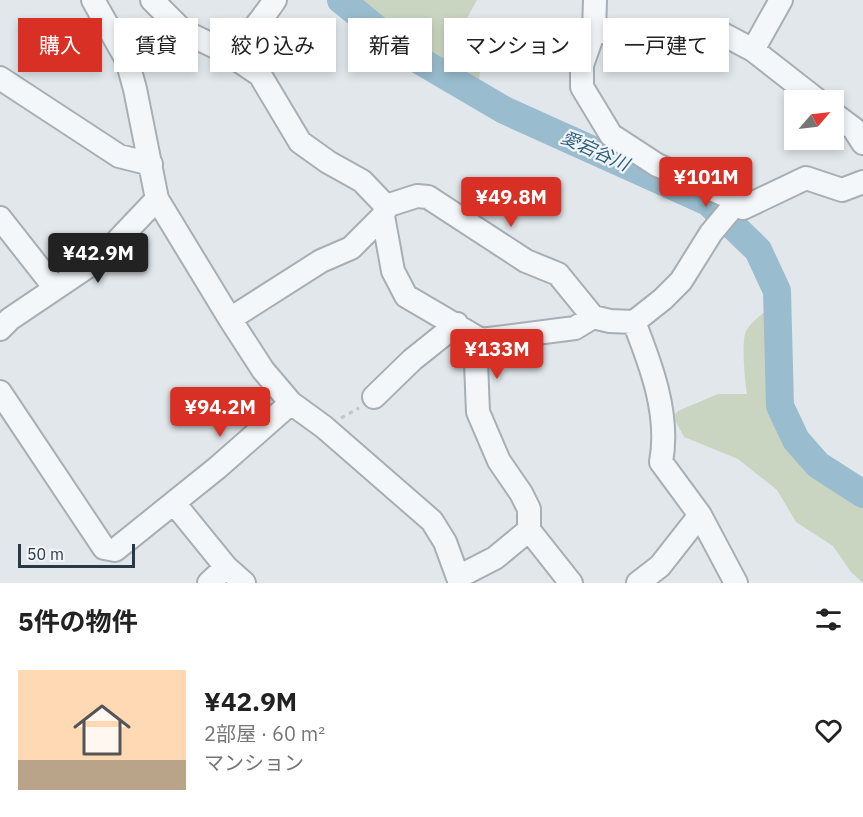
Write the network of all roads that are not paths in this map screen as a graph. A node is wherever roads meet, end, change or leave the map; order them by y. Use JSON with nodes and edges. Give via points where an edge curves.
{"nodes":[{"id":1,"x":93,"y":0,"type":"edge"},
{"id":2,"x":152,"y":0,"type":"edge"},
{"id":3,"x":275,"y":0,"type":"edge"},
{"id":4,"x":595,"y":0,"type":"edge"},
{"id":5,"x":781,"y":0,"type":"edge"},
{"id":6,"x":262,"y":18,"type":"edge"},
{"id":7,"x":594,"y":32,"type":"junction"},
{"id":8,"x":210,"y":44,"type":"edge"},
{"id":9,"x":753,"y":50,"type":"junction"},
{"id":10,"x":256,"y":72,"type":"edge"},
{"id":11,"x":0,"y":78,"type":"edge"},
{"id":12,"x":804,"y":90,"type":"edge"},
{"id":13,"x":844,"y":122,"type":"edge"},
{"id":14,"x":863,"y":143,"type":"edge"},
{"id":15,"x":151,"y":164,"type":"junction"},
{"id":16,"x":863,"y":182,"type":"edge"},
{"id":17,"x":157,"y":199,"type":"junction"},
{"id":18,"x":734,"y":204,"type":"junction"},
{"id":19,"x":384,"y":211,"type":"junction"},
{"id":20,"x":1,"y":220,"type":"edge"},
{"id":21,"x":55,"y":288,"type":"junction"},
{"id":22,"x":593,"y":317,"type":"junction"},
{"id":23,"x":230,"y":320,"type":"junction"},
{"id":24,"x":634,"y":322,"type":"junction"},
{"id":25,"x":457,"y":324,"type":"junction"},
{"id":26,"x":0,"y":329,"type":"edge"},
{"id":27,"x":481,"y":340,"type":"junction"},
{"id":28,"x":0,"y":392,"type":"edge"},
{"id":29,"x":374,"y":397,"type":"road end"},
{"id":30,"x":291,"y":403,"type":"junction"},
{"id":31,"x":174,"y":503,"type":"junction"},
{"id":32,"x":700,"y":514,"type":"junction"},
{"id":33,"x":529,"y":530,"type":"junction"},
{"id":34,"x":226,"y":567,"type":"junction"},
{"id":35,"x":459,"y":580,"type":"edge"},
{"id":36,"x":209,"y":583,"type":"edge"},
{"id":37,"x":244,"y":583,"type":"edge"},
{"id":38,"x":571,"y":583,"type":"edge"},
{"id":39,"x":638,"y":583,"type":"edge"},
{"id":40,"x":736,"y":583,"type":"edge"}],
"edges":[{"from":1,"to":15,"type":"street","via":[[127,60]]},
{"from":2,"to":8,"type":"street","via":[[183,31]]},
{"from":3,"to":6,"type":"street"},
{"from":4,"to":7,"type":"street"},
{"from":5,"to":9,"type":"street"},
{"from":7,"to":9,"type":"street","via":[[719,32]]},
{"from":7,"to":18,"type":"street","via":[[582,65],[582,87],[611,135],[657,165]]},
{"from":9,"to":12,"type":"street"},
{"from":10,"to":19,"type":"street","via":[[300,142],[362,181]]},
{"from":11,"to":15,"type":"street","via":[[119,156]]},
{"from":13,"to":14,"type":"street"},
{"from":15,"to":17,"type":"street"},
{"from":16,"to":18,"type":"street","via":[[842,190],[806,178],[743,208]]},
{"from":17,"to":21,"type":"street","via":[[102,256]]},
{"from":17,"to":23,"type":"street"},
{"from":18,"to":24,"type":"street","via":[[681,281]]},
{"from":19,"to":22,"type":"street","via":[[417,196],[428,197],[526,261],[558,274]]},
{"from":19,"to":23,"type":"street","via":[[351,248],[321,261]]},
{"from":19,"to":25,"type":"street","via":[[393,271],[406,296]]},
{"from":20,"to":21,"type":"street"},
{"from":21,"to":26,"type":"street"},
{"from":22,"to":24,"type":"street"},
{"from":22,"to":27,"type":"street","via":[[575,328]]},
{"from":23,"to":30,"type":"street","via":[[262,370]]},
{"from":24,"to":32,"type":"street","via":[[657,392],[664,432],[661,462]]},
{"from":25,"to":27,"type":"street"},
{"from":25,"to":29,"type":"street"},
{"from":27,"to":33,"type":"street","via":[[476,363],[478,412],[499,460],[529,509]]},
{"from":28,"to":31,"type":"street","via":[[104,548],[115,550]]},
{"from":30,"to":31,"type":"street"},
{"from":30,"to":35,"type":"street","via":[[432,521],[445,542]]},
{"from":31,"to":34,"type":"street"},
{"from":32,"to":39,"type":"street","via":[[660,566]]},
{"from":32,"to":40,"type":"street"},
{"from":33,"to":35,"type":"street","via":[[495,558]]},
{"from":33,"to":38,"type":"street"},
{"from":34,"to":36,"type":"street"},
{"from":34,"to":37,"type":"street"}]}
